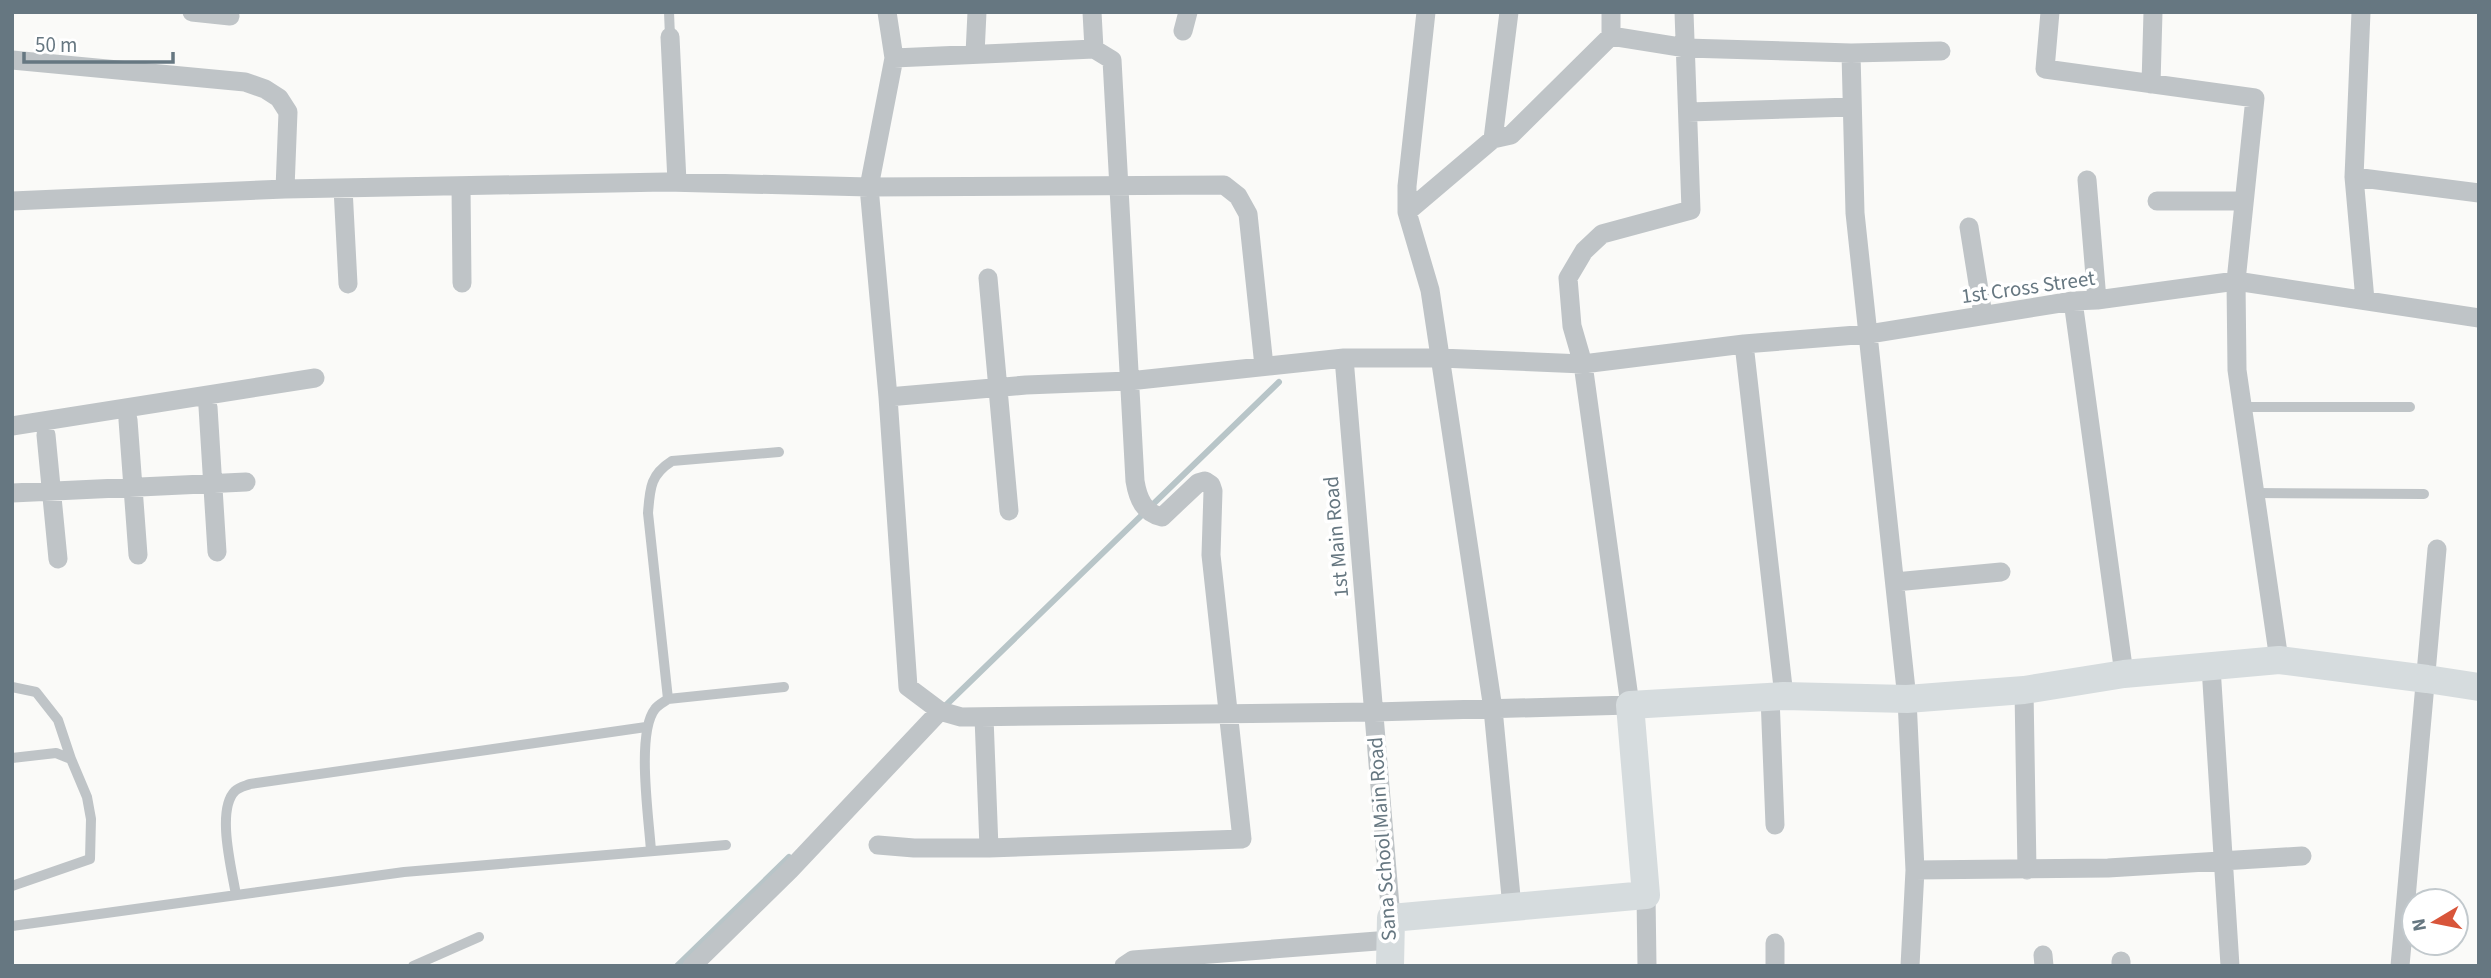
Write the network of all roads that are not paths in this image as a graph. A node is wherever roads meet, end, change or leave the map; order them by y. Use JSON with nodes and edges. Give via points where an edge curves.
{"nodes":[{"id":1,"x":192,"y":12,"type":"edge"},
{"id":2,"x":668,"y":12,"type":"edge"},
{"id":3,"x":887,"y":12,"type":"edge"},
{"id":4,"x":977,"y":12,"type":"edge"},
{"id":5,"x":1092,"y":12,"type":"edge"},
{"id":6,"x":1426,"y":12,"type":"edge"},
{"id":7,"x":1509,"y":12,"type":"edge"},
{"id":8,"x":1611,"y":12,"type":"edge"},
{"id":9,"x":1684,"y":12,"type":"edge"},
{"id":10,"x":2050,"y":12,"type":"edge"},
{"id":11,"x":2153,"y":12,"type":"edge"},
{"id":12,"x":2361,"y":12,"type":"edge"},
{"id":13,"x":230,"y":16,"type":"dead end"},
{"id":14,"x":1611,"y":36,"type":"junction"},
{"id":15,"x":670,"y":37,"type":"joint"},
{"id":16,"x":1686,"y":48,"type":"junction"},
{"id":17,"x":1094,"y":49,"type":"junction"},
{"id":18,"x":1941,"y":51,"type":"dead end"},
{"id":19,"x":1851,"y":53,"type":"junction"},
{"id":20,"x":975,"y":54,"type":"junction"},
{"id":21,"x":894,"y":58,"type":"junction"},
{"id":22,"x":12,"y":60,"type":"edge"},
{"id":23,"x":2151,"y":84,"type":"junction"},
{"id":24,"x":1852,"y":107,"type":"junction"},
{"id":25,"x":1688,"y":112,"type":"junction"},
{"id":26,"x":1493,"y":139,"type":"junction"},
{"id":27,"x":2354,"y":177,"type":"junction"},
{"id":28,"x":2087,"y":180,"type":"dead end"},
{"id":29,"x":677,"y":182,"type":"junction"},
{"id":30,"x":1120,"y":184,"type":"junction"},
{"id":31,"x":461,"y":186,"type":"junction"},
{"id":32,"x":869,"y":187,"type":"junction"},
{"id":33,"x":343,"y":188,"type":"junction"},
{"id":34,"x":285,"y":189,"type":"junction"},
{"id":35,"x":2479,"y":193,"type":"edge"},
{"id":36,"x":12,"y":201,"type":"edge"},
{"id":37,"x":2157,"y":201,"type":"dead end"},
{"id":38,"x":2244,"y":201,"type":"junction"},
{"id":39,"x":1407,"y":212,"type":"junction"},
{"id":40,"x":1969,"y":227,"type":"dead end"},
{"id":41,"x":988,"y":278,"type":"dead end"},
{"id":42,"x":2236,"y":281,"type":"junction"},
{"id":43,"x":348,"y":284,"type":"dead end"},
{"id":44,"x":462,"y":284,"type":"dead end"},
{"id":45,"x":2097,"y":300,"type":"junction"},
{"id":46,"x":2365,"y":300,"type":"junction"},
{"id":47,"x":2073,"y":301,"type":"junction"},
{"id":48,"x":1983,"y":315,"type":"junction"},
{"id":49,"x":2479,"y":318,"type":"edge"},
{"id":50,"x":1869,"y":334,"type":"junction"},
{"id":51,"x":1744,"y":344,"type":"junction"},
{"id":52,"x":1344,"y":358,"type":"junction"},
{"id":53,"x":1440,"y":358,"type":"junction"},
{"id":54,"x":1583,"y":364,"type":"junction"},
{"id":55,"x":1264,"y":366,"type":"junction"},
{"id":56,"x":315,"y":378,"type":"dead end"},
{"id":57,"x":1129,"y":381,"type":"junction"},
{"id":58,"x":998,"y":388,"type":"junction"},
{"id":59,"x":888,"y":397,"type":"junction"},
{"id":60,"x":208,"y":407,"type":"dead end"},
{"id":61,"x":2242,"y":407,"type":"junction"},
{"id":62,"x":2410,"y":407,"type":"dead end"},
{"id":63,"x":128,"y":421,"type":"dead end"},
{"id":64,"x":12,"y":426,"type":"edge"},
{"id":65,"x":47,"y":435,"type":"dead end"},
{"id":66,"x":779,"y":452,"type":"dead end"},
{"id":67,"x":246,"y":482,"type":"dead end"},
{"id":68,"x":212,"y":483,"type":"junction"},
{"id":69,"x":134,"y":487,"type":"junction"},
{"id":70,"x":53,"y":491,"type":"junction"},
{"id":71,"x":12,"y":493,"type":"edge"},
{"id":72,"x":2254,"y":493,"type":"junction"},
{"id":73,"x":2424,"y":494,"type":"dead end"},
{"id":74,"x":1009,"y":511,"type":"dead end"},
{"id":75,"x":2437,"y":549,"type":"dead end"},
{"id":76,"x":217,"y":552,"type":"dead end"},
{"id":77,"x":138,"y":555,"type":"dead end"},
{"id":78,"x":58,"y":559,"type":"dead end"},
{"id":79,"x":2001,"y":572,"type":"dead end"},
{"id":80,"x":1895,"y":582,"type":"junction"},
{"id":81,"x":2278,"y":660,"type":"junction"},
{"id":82,"x":2211,"y":667,"type":"junction"},
{"id":83,"x":2124,"y":674,"type":"junction"},
{"id":84,"x":2427,"y":678,"type":"junction"},
{"id":85,"x":12,"y":687,"type":"edge"},
{"id":86,"x":784,"y":687,"type":"dead end"},
{"id":87,"x":2479,"y":687,"type":"edge"},
{"id":88,"x":2024,"y":690,"type":"junction"},
{"id":89,"x":1777,"y":696,"type":"junction"},
{"id":90,"x":668,"y":699,"type":"junction"},
{"id":91,"x":1907,"y":699,"type":"junction"},
{"id":92,"x":1630,"y":705,"type":"junction"},
{"id":93,"x":1493,"y":709,"type":"junction"},
{"id":94,"x":940,"y":711,"type":"junction"},
{"id":95,"x":1374,"y":712,"type":"junction"},
{"id":96,"x":1227,"y":713,"type":"junction"},
{"id":97,"x":984,"y":717,"type":"junction"},
{"id":98,"x":646,"y":727,"type":"junction"},
{"id":99,"x":12,"y":758,"type":"edge"},
{"id":100,"x":71,"y":759,"type":"junction"},
{"id":101,"x":1774,"y":825,"type":"dead end"},
{"id":102,"x":726,"y":845,"type":"dead end"},
{"id":103,"x":878,"y":845,"type":"dead end"},
{"id":104,"x":989,"y":848,"type":"junction"},
{"id":105,"x":651,"y":851,"type":"junction"},
{"id":106,"x":2302,"y":856,"type":"dead end"},
{"id":107,"x":2223,"y":862,"type":"junction"},
{"id":108,"x":1915,"y":870,"type":"junction"},
{"id":109,"x":2027,"y":870,"type":"junction"},
{"id":110,"x":12,"y":886,"type":"edge"},
{"id":111,"x":236,"y":895,"type":"junction"},
{"id":112,"x":1646,"y":895,"type":"junction"},
{"id":113,"x":1512,"y":907,"type":"junction"},
{"id":114,"x":12,"y":926,"type":"edge"},
{"id":115,"x":479,"y":937,"type":"dead end"},
{"id":116,"x":1390,"y":941,"type":"edge"},
{"id":117,"x":1774,"y":943,"type":"dead end"},
{"id":118,"x":413,"y":966,"type":"edge"},
{"id":119,"x":692,"y":966,"type":"edge"},
{"id":120,"x":1124,"y":966,"type":"edge"},
{"id":121,"x":1647,"y":966,"type":"edge"},
{"id":122,"x":1775,"y":966,"type":"edge"},
{"id":123,"x":1910,"y":966,"type":"edge"},
{"id":124,"x":2230,"y":966,"type":"edge"},
{"id":125,"x":2400,"y":966,"type":"edge"}],
"edges":[{"from":1,"to":13,"type":"street"},
{"from":2,"to":15,"type":"lane"},
{"from":3,"to":21,"type":"street"},
{"from":4,"to":20,"type":"street"},
{"from":5,"to":17,"type":"street"},
{"from":6,"to":39,"type":"street"},
{"from":7,"to":26,"type":"street"},
{"from":8,"to":14,"type":"street"},
{"from":9,"to":16,"type":"street"},
{"from":10,"to":23,"type":"street","via":[[2045,69]]},
{"from":11,"to":23,"type":"street"},
{"from":12,"to":27,"type":"street"},
{"from":14,"to":16,"type":"street"},
{"from":14,"to":26,"type":"street","via":[[1511,135]]},
{"from":15,"to":29,"type":"street"},
{"from":16,"to":19,"type":"street"},
{"from":16,"to":25,"type":"street"},
{"from":17,"to":20,"type":"street"},
{"from":17,"to":30,"type":"street","via":[[1112,60]]},
{"from":18,"to":19,"type":"street"},
{"from":19,"to":24,"type":"street"},
{"from":20,"to":21,"type":"street"},
{"from":21,"to":32,"type":"street"},
{"from":22,"to":34,"type":"street","via":[[245,82],[265,89],[279,98],[288,113]]},
{"from":23,"to":38,"type":"street","via":[[2255,98]]},
{"from":24,"to":25,"type":"street"},
{"from":24,"to":50,"type":"street","via":[[1855,213]]},
{"from":25,"to":54,"type":"street","via":[[1691,211],[1602,234],[1584,251],[1568,278],[1572,327]]},
{"from":26,"to":39,"type":"street"},
{"from":27,"to":35,"type":"street"},
{"from":27,"to":46,"type":"street"},
{"from":28,"to":45,"type":"street"},
{"from":29,"to":31,"type":"street"},
{"from":29,"to":32,"type":"street"},
{"from":30,"to":32,"type":"street"},
{"from":30,"to":55,"type":"street","via":[[1224,184],[1238,196],[1248,214]]},
{"from":30,"to":57,"type":"street"},
{"from":31,"to":33,"type":"street"},
{"from":31,"to":44,"type":"street"},
{"from":32,"to":59,"type":"street"},
{"from":33,"to":34,"type":"street"},
{"from":33,"to":43,"type":"street"},
{"from":34,"to":36,"type":"street"},
{"from":37,"to":38,"type":"street"},
{"from":38,"to":42,"type":"street"},
{"from":39,"to":53,"type":"street","via":[[1430,290]]},
{"from":40,"to":48,"type":"street"},
{"from":41,"to":58,"type":"street"},
{"from":42,"to":45,"type":"street","name":"1st Cross Street"},
{"from":42,"to":46,"type":"street","name":"1st Cross Street"},
{"from":42,"to":61,"type":"street"},
{"from":45,"to":47,"type":"street","name":"1st Cross Street"},
{"from":46,"to":49,"type":"street","name":"1st Cross Street"},
{"from":47,"to":48,"type":"street","name":"1st Cross Street"},
{"from":47,"to":83,"type":"street"},
{"from":48,"to":50,"type":"street","name":"1st Cross Street"},
{"from":50,"to":51,"type":"street","name":"1st Cross Street"},
{"from":50,"to":80,"type":"street"},
{"from":51,"to":54,"type":"street","name":"1st Cross Street"},
{"from":51,"to":89,"type":"street"},
{"from":52,"to":53,"type":"street","name":"1st Cross Street"},
{"from":52,"to":55,"type":"street","name":"1st Cross Street"},
{"from":52,"to":95,"type":"street","name":"1st Main Road"},
{"from":53,"to":54,"type":"street","name":"1st Cross Street"},
{"from":53,"to":93,"type":"street"},
{"from":54,"to":92,"type":"street"},
{"from":55,"to":57,"type":"street","name":"1st Cross Street"},
{"from":56,"to":64,"type":"street"},
{"from":57,"to":58,"type":"street","name":"1st Cross Street"},
{"from":57,"to":96,"type":"street","via":[[1135,481],[1146,510],[1162,517],[1198,483],[1211,485],[1212,555]]},
{"from":58,"to":59,"type":"street","name":"1st Cross Street"},
{"from":58,"to":74,"type":"street"},
{"from":59,"to":94,"type":"street","via":[[908,687]]},
{"from":60,"to":68,"type":"street"},
{"from":61,"to":62,"type":"lane"},
{"from":61,"to":72,"type":"street"},
{"from":63,"to":69,"type":"street"},
{"from":65,"to":70,"type":"street"},
{"from":66,"to":90,"type":"lane","via":[[672,461],[659,470],[651,485],[648,513]]},
{"from":67,"to":68,"type":"street"},
{"from":68,"to":69,"type":"street"},
{"from":68,"to":76,"type":"street"},
{"from":69,"to":70,"type":"street"},
{"from":69,"to":77,"type":"street"},
{"from":70,"to":71,"type":"street"},
{"from":70,"to":78,"type":"street"},
{"from":72,"to":73,"type":"lane"},
{"from":72,"to":81,"type":"street"},
{"from":75,"to":84,"type":"street"},
{"from":79,"to":80,"type":"street"},
{"from":80,"to":91,"type":"street"},
{"from":81,"to":82,"type":"street"},
{"from":81,"to":84,"type":"street"},
{"from":82,"to":83,"type":"street"},
{"from":82,"to":107,"type":"street"},
{"from":83,"to":88,"type":"street"},
{"from":84,"to":87,"type":"street"},
{"from":84,"to":125,"type":"street"},
{"from":85,"to":100,"type":"lane","via":[[36,692],[58,720]]},
{"from":86,"to":90,"type":"lane"},
{"from":88,"to":91,"type":"street"},
{"from":88,"to":109,"type":"street"},
{"from":89,"to":91,"type":"street"},
{"from":89,"to":92,"type":"street"},
{"from":89,"to":101,"type":"street"},
{"from":90,"to":98,"type":"lane","via":[[655,708]]},
{"from":91,"to":108,"type":"street"},
{"from":92,"to":93,"type":"street"},
{"from":92,"to":112,"type":"street"},
{"from":93,"to":95,"type":"street"},
{"from":93,"to":113,"type":"street"},
{"from":94,"to":97,"type":"street"},
{"from":94,"to":119,"type":"street"},
{"from":95,"to":96,"type":"street"},
{"from":95,"to":116,"type":"street","name":"Sana School Main Road"},
{"from":96,"to":97,"type":"street"},
{"from":96,"to":104,"type":"street","via":[[1242,839]]},
{"from":97,"to":104,"type":"street"},
{"from":98,"to":105,"type":"lane"},
{"from":98,"to":111,"type":"lane","via":[[236,789],[225,814]]},
{"from":99,"to":100,"type":"lane","via":[[56,752]]},
{"from":100,"to":110,"type":"lane","via":[[87,797],[90,859]]},
{"from":102,"to":105,"type":"lane"},
{"from":103,"to":104,"type":"street"},
{"from":105,"to":111,"type":"lane","via":[[404,872]]},
{"from":106,"to":107,"type":"street"},
{"from":107,"to":109,"type":"street"},
{"from":107,"to":124,"type":"street"},
{"from":108,"to":109,"type":"street"},
{"from":108,"to":123,"type":"street"},
{"from":111,"to":114,"type":"lane"},
{"from":112,"to":113,"type":"street"},
{"from":112,"to":121,"type":"street"},
{"from":113,"to":116,"type":"street"},
{"from":115,"to":118,"type":"lane"},
{"from":116,"to":120,"type":"street","via":[[1133,960]]},
{"from":117,"to":122,"type":"street"}]}
